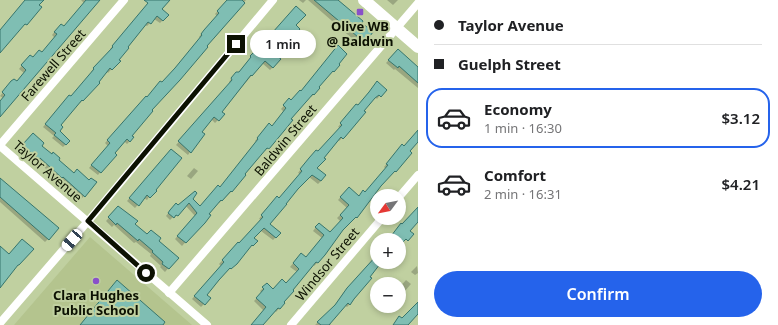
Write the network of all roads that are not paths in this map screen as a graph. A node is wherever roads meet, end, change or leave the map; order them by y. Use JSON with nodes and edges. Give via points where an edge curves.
{"nodes":[{"id":1,"x":124,"y":0,"type":"edge"},
{"id":2,"x":273,"y":0,"type":"edge"},
{"id":3,"x":364,"y":0,"type":"edge"},
{"id":4,"x":418,"y":2,"type":"edge"},
{"id":5,"x":396,"y":28,"type":"junction"},
{"id":6,"x":418,"y":47,"type":"edge"},
{"id":7,"x":0,"y":145,"type":"edge"},
{"id":8,"x":418,"y":175,"type":"edge"},
{"id":9,"x":406,"y":189,"type":"edge"},
{"id":10,"x":88,"y":221,"type":"junction"},
{"id":11,"x":376,"y":225,"type":"edge"},
{"id":12,"x":170,"y":293,"type":"junction"},
{"id":13,"x":0,"y":323,"type":"edge"},
{"id":14,"x":207,"y":325,"type":"edge"},
{"id":15,"x":291,"y":325,"type":"edge"}],
"edges":[{"from":1,"to":7,"type":"street","name":"Farewell Street"},
{"from":2,"to":10,"type":"street"},
{"from":3,"to":5,"type":"main road"},
{"from":4,"to":5,"type":"street","name":"Baldwin Street"},
{"from":5,"to":6,"type":"main road"},
{"from":5,"to":12,"type":"street","name":"Baldwin Street"},
{"from":7,"to":10,"type":"street","name":"Taylor Avenue"},
{"from":8,"to":9,"type":"street"},
{"from":10,"to":12,"type":"street","name":"Taylor Avenue"},
{"from":10,"to":13,"type":"street"},
{"from":11,"to":15,"type":"street","name":"Windsor Street"},
{"from":12,"to":14,"type":"street","name":"Taylor Avenue"}]}
